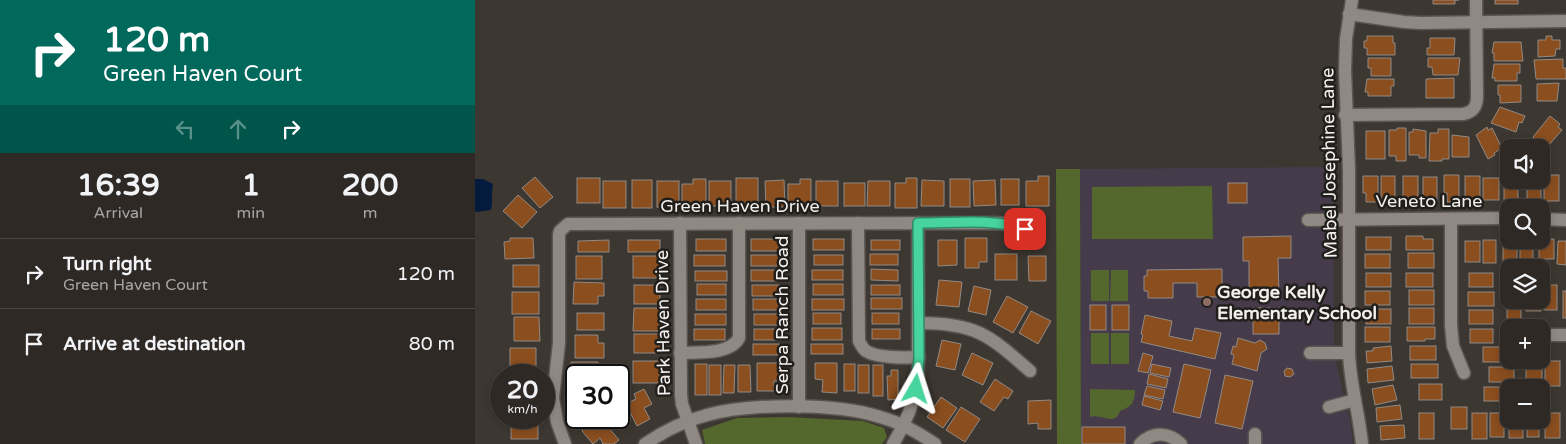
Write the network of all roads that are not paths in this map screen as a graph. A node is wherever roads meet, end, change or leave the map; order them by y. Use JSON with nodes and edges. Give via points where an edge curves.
{"nodes":[{"id":1,"x":1352,"y":0,"type":"edge"},
{"id":2,"x":1477,"y":0,"type":"edge"},
{"id":3,"x":1349,"y":14,"type":"junction"},
{"id":4,"x":1566,"y":21,"type":"edge"},
{"id":5,"x":1477,"y":22,"type":"junction"},
{"id":6,"x":1345,"y":115,"type":"junction"},
{"id":7,"x":1500,"y":218,"type":"edge"},
{"id":8,"x":1349,"y":219,"type":"junction"},
{"id":9,"x":1451,"y":219,"type":"junction"},
{"id":10,"x":1550,"y":219,"type":"edge"},
{"id":11,"x":1308,"y":220,"type":"dead end"},
{"id":12,"x":1566,"y":220,"type":"edge"},
{"id":13,"x":680,"y":223,"type":"junction"},
{"id":14,"x":739,"y":223,"type":"junction"},
{"id":15,"x":799,"y":223,"type":"junction"},
{"id":16,"x":858,"y":223,"type":"junction"},
{"id":17,"x":918,"y":223,"type":"junction"},
{"id":18,"x":1025,"y":229,"type":"dead end"},
{"id":19,"x":919,"y":323,"type":"junction"},
{"id":20,"x":1550,"y":335,"type":"edge"},
{"id":21,"x":1566,"y":335,"type":"edge"},
{"id":22,"x":680,"y":353,"type":"junction"},
{"id":23,"x":1310,"y":353,"type":"dead end"},
{"id":24,"x":1349,"y":353,"type":"junction"},
{"id":25,"x":919,"y":358,"type":"junction"},
{"id":26,"x":1031,"y":371,"type":"dead end"},
{"id":27,"x":1464,"y":373,"type":"dead end"},
{"id":28,"x":1355,"y":400,"type":"junction"},
{"id":29,"x":799,"y":407,"type":"junction"},
{"id":30,"x":1329,"y":407,"type":"dead end"},
{"id":31,"x":688,"y":421,"type":"junction"},
{"id":32,"x":902,"y":426,"type":"junction"},
{"id":33,"x":565,"y":444,"type":"edge"},
{"id":34,"x":645,"y":444,"type":"edge"},
{"id":35,"x":697,"y":444,"type":"edge"},
{"id":36,"x":893,"y":444,"type":"edge"},
{"id":37,"x":935,"y":444,"type":"edge"},
{"id":38,"x":1140,"y":444,"type":"edge"},
{"id":39,"x":1181,"y":444,"type":"edge"},
{"id":40,"x":1362,"y":444,"type":"edge"}],
"edges":[{"from":1,"to":3,"type":"street","name":"Mabel Josephine Lane"},
{"from":2,"to":5,"type":"street"},
{"from":3,"to":5,"type":"street","via":[[1404,22]]},
{"from":3,"to":6,"type":"street","name":"Mabel Josephine Lane"},
{"from":4,"to":5,"type":"street"},
{"from":5,"to":6,"type":"street","via":[[1477,103],[1471,112]]},
{"from":6,"to":8,"type":"street","name":"Mabel Josephine Lane"},
{"from":7,"to":9,"type":"street","name":"Veneto Lane"},
{"from":8,"to":9,"type":"street","name":"Veneto Lane"},
{"from":8,"to":11,"type":"street","name":"Veneto Lane"},
{"from":8,"to":24,"type":"street","name":"Mabel Josephine Lane"},
{"from":9,"to":27,"type":"street","via":[[1451,326],[1453,346]]},
{"from":10,"to":12,"type":"street"},
{"from":13,"to":14,"type":"street","name":"Green Haven Drive"},
{"from":13,"to":22,"type":"street","name":"Park Haven Drive"},
{"from":13,"to":33,"type":"street","name":"Green Haven Drive","via":[[573,223],[563,227],[559,235],[559,343],[553,398]]},
{"from":14,"to":15,"type":"street","name":"Green Haven Drive"},
{"from":14,"to":22,"type":"street","via":[[739,338],[725,350]]},
{"from":15,"to":16,"type":"street","name":"Green Haven Drive"},
{"from":15,"to":29,"type":"street","name":"Serpa Ranch Road"},
{"from":16,"to":17,"type":"street","name":"Green Haven Drive"},
{"from":16,"to":25,"type":"street","via":[[859,341],[872,354]]},
{"from":17,"to":18,"type":"street","name":"Green Haven Drive","via":[[995,223]]},
{"from":17,"to":19,"type":"street"},
{"from":19,"to":25,"type":"street"},
{"from":19,"to":26,"type":"street","via":[[953,324],[982,333],[999,343]]},
{"from":20,"to":21,"type":"street"},
{"from":22,"to":31,"type":"street","name":"Park Haven Drive","via":[[681,395]]},
{"from":23,"to":24,"type":"street"},
{"from":24,"to":28,"type":"street","name":"Mabel Josephine Lane"},
{"from":25,"to":32,"type":"street","via":[[916,389]]},
{"from":28,"to":30,"type":"street"},
{"from":28,"to":40,"type":"street","name":"Mabel Josephine Lane"},
{"from":29,"to":31,"type":"street","via":[[743,409]]},
{"from":29,"to":32,"type":"street","via":[[853,411]]},
{"from":31,"to":34,"type":"street"},
{"from":31,"to":35,"type":"street","name":"Park Haven Drive"},
{"from":32,"to":36,"type":"street"},
{"from":32,"to":37,"type":"street"},
{"from":38,"to":39,"type":"street","via":[[1161,434]]}]}
